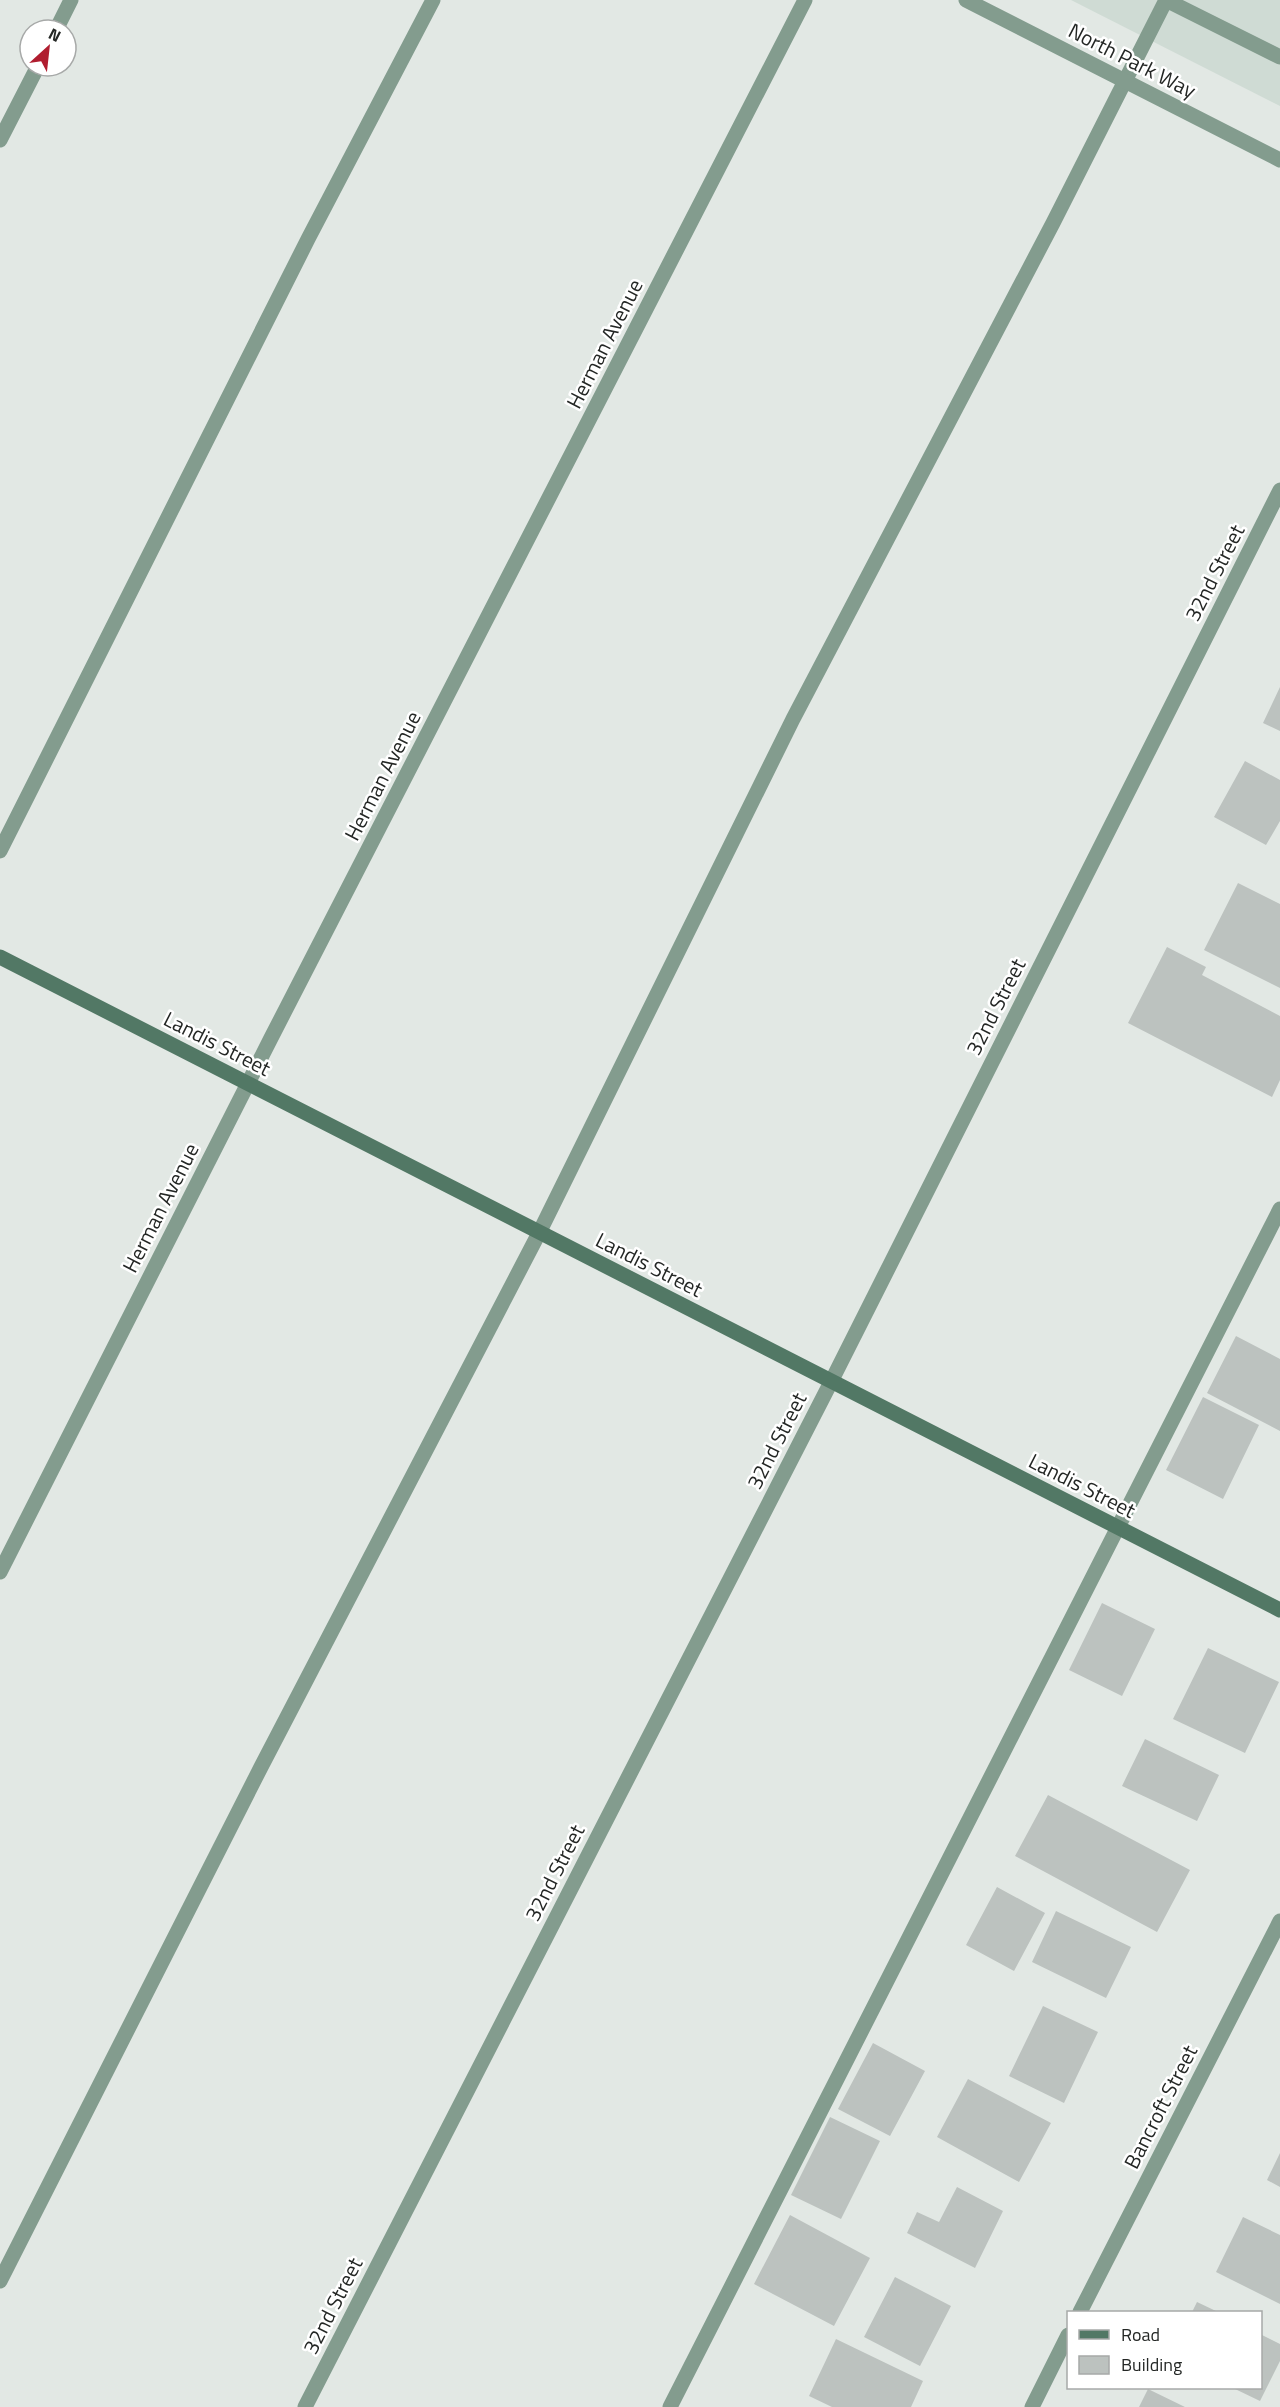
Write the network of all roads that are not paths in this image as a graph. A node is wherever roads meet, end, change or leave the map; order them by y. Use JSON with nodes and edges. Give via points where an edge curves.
{"nodes":[{"id":1,"x":72,"y":0,"type":"edge"},
{"id":2,"x":433,"y":0,"type":"edge"},
{"id":3,"x":805,"y":0,"type":"edge"},
{"id":4,"x":966,"y":0,"type":"edge"},
{"id":5,"x":1166,"y":0,"type":"edge"},
{"id":6,"x":62,"y":18,"type":"edge"},
{"id":7,"x":1280,"y":57,"type":"edge"},
{"id":8,"x":32,"y":78,"type":"edge"},
{"id":9,"x":1125,"y":81,"type":"junction"},
{"id":10,"x":0,"y":140,"type":"edge"},
{"id":11,"x":1280,"y":160,"type":"edge"},
{"id":12,"x":1280,"y":490,"type":"edge"},
{"id":13,"x":0,"y":851,"type":"edge"},
{"id":14,"x":0,"y":957,"type":"edge"},
{"id":15,"x":248,"y":1084,"type":"junction"},
{"id":16,"x":1280,"y":1209,"type":"edge"},
{"id":17,"x":539,"y":1233,"type":"junction"},
{"id":18,"x":831,"y":1382,"type":"junction"},
{"id":19,"x":1117,"y":1527,"type":"junction"},
{"id":20,"x":0,"y":1572,"type":"edge"},
{"id":21,"x":1280,"y":1610,"type":"edge"},
{"id":22,"x":1280,"y":1921,"type":"edge"},
{"id":23,"x":0,"y":2281,"type":"edge"},
{"id":24,"x":1081,"y":2311,"type":"edge"},
{"id":25,"x":1067,"y":2337,"type":"edge"},
{"id":26,"x":305,"y":2407,"type":"edge"},
{"id":27,"x":670,"y":2407,"type":"edge"},
{"id":28,"x":1032,"y":2407,"type":"edge"}],
"edges":[{"from":1,"to":6,"type":"street"},
{"from":2,"to":13,"type":"street"},
{"from":3,"to":15,"type":"street","name":"Herman Avenue"},
{"from":4,"to":9,"type":"street","name":"North Park Way"},
{"from":5,"to":7,"type":"street"},
{"from":5,"to":9,"type":"street"},
{"from":8,"to":10,"type":"street"},
{"from":9,"to":11,"type":"street","name":"North Park Way"},
{"from":9,"to":17,"type":"street","via":[[793,719]]},
{"from":12,"to":18,"type":"street","name":"32nd Street"},
{"from":14,"to":15,"type":"main road","name":"Landis Street"},
{"from":15,"to":17,"type":"main road","name":"Landis Street"},
{"from":15,"to":20,"type":"street","name":"Herman Avenue"},
{"from":16,"to":19,"type":"street"},
{"from":17,"to":18,"type":"main road","name":"Landis Street"},
{"from":17,"to":23,"type":"street"},
{"from":18,"to":19,"type":"main road","name":"Landis Street"},
{"from":18,"to":26,"type":"street","name":"32nd Street"},
{"from":19,"to":21,"type":"main road","name":"Landis Street"},
{"from":19,"to":27,"type":"street"},
{"from":22,"to":24,"type":"street","name":"Bancroft Street"},
{"from":25,"to":28,"type":"street"}]}
